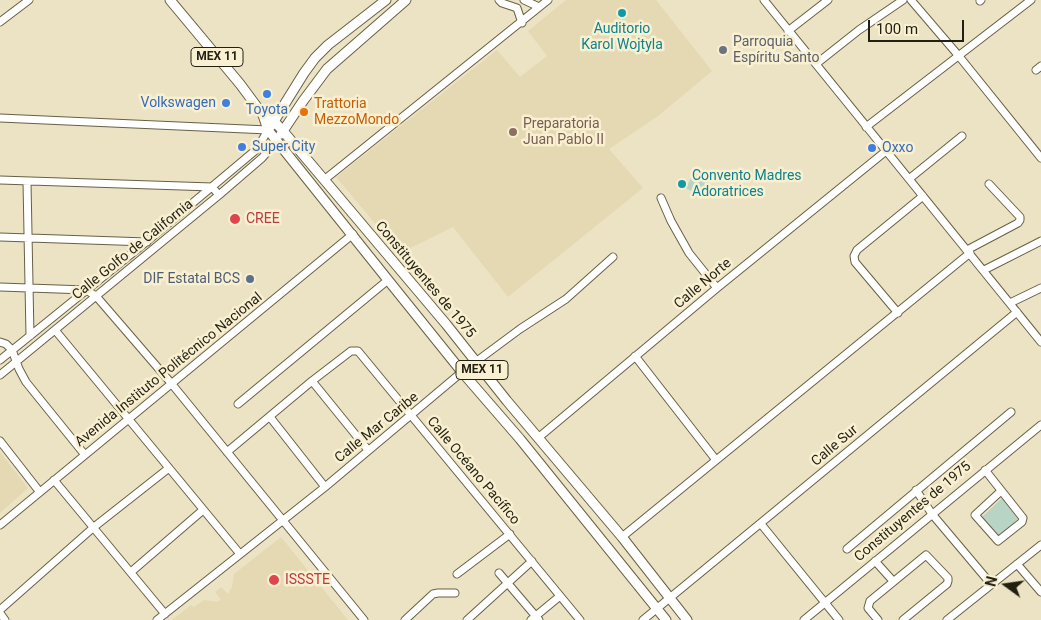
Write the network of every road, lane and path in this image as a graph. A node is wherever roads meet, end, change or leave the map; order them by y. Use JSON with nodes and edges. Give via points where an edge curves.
{"nodes":[{"id":1,"x":29,"y":0,"type":"edge"},
{"id":2,"x":170,"y":0,"type":"edge"},
{"id":3,"x":386,"y":0,"type":"edge"},
{"id":4,"x":406,"y":0,"type":"edge"},
{"id":5,"x":499,"y":0,"type":"edge"},
{"id":6,"x":523,"y":0,"type":"edge"},
{"id":7,"x":548,"y":0,"type":"edge"},
{"id":8,"x":828,"y":0,"type":"edge"},
{"id":9,"x":903,"y":0,"type":"edge"},
{"id":10,"x":911,"y":0,"type":"edge"},
{"id":11,"x":1031,"y":0,"type":"edge"},
{"id":12,"x":766,"y":1,"type":"edge"},
{"id":13,"x":539,"y":7,"type":"junction"},
{"id":14,"x":517,"y":8,"type":"junction"},
{"id":15,"x":391,"y":12,"type":"junction"},
{"id":16,"x":0,"y":21,"type":"edge"},
{"id":17,"x":522,"y":23,"type":"junction"},
{"id":18,"x":788,"y":31,"type":"junction"},
{"id":19,"x":958,"y":55,"type":"junction"},
{"id":20,"x":816,"y":64,"type":"junction"},
{"id":21,"x":263,"y":115,"type":"junction"},
{"id":22,"x":0,"y":118,"type":"edge"},
{"id":23,"x":274,"y":121,"type":"junction"},
{"id":24,"x":866,"y":127,"type":"junction"},
{"id":25,"x":268,"y":130,"type":"junction"},
{"id":26,"x":283,"y":131,"type":"junction"},
{"id":27,"x":962,"y":136,"type":"dead end"},
{"id":28,"x":278,"y":141,"type":"junction"},
{"id":29,"x":886,"y":151,"type":"junction"},
{"id":30,"x":1041,"y":158,"type":"edge"},
{"id":31,"x":909,"y":179,"type":"junction"},
{"id":32,"x":0,"y":180,"type":"edge"},
{"id":33,"x":324,"y":180,"type":"junction"},
{"id":34,"x":27,"y":182,"type":"junction"},
{"id":35,"x":989,"y":184,"type":"dead end"},
{"id":36,"x":212,"y":187,"type":"junction"},
{"id":37,"x":219,"y":196,"type":"junction"},
{"id":38,"x":923,"y":196,"type":"junction"},
{"id":39,"x":661,"y":198,"type":"dead end"},
{"id":40,"x":353,"y":234,"type":"junction"},
{"id":41,"x":0,"y":237,"type":"edge"},
{"id":42,"x":29,"y":239,"type":"junction"},
{"id":43,"x":1041,"y":241,"type":"edge"},
{"id":44,"x":146,"y":242,"type":"junction"},
{"id":45,"x":156,"y":248,"type":"junction"},
{"id":46,"x":968,"y":252,"type":"junction"},
{"id":47,"x":613,"y":257,"type":"dead end"},
{"id":48,"x":984,"y":270,"type":"junction"},
{"id":49,"x":388,"y":280,"type":"junction"},
{"id":50,"x":0,"y":286,"type":"edge"},
{"id":51,"x":30,"y":288,"type":"junction"},
{"id":52,"x":717,"y":288,"type":"junction"},
{"id":53,"x":1041,"y":288,"type":"edge"},
{"id":54,"x":86,"y":290,"type":"junction"},
{"id":55,"x":96,"y":296,"type":"junction"},
{"id":56,"x":1010,"y":303,"type":"junction"},
{"id":57,"x":1017,"y":312,"type":"junction"},
{"id":58,"x":898,"y":313,"type":"junction"},
{"id":59,"x":55,"y":330,"type":"junction"},
{"id":60,"x":30,"y":336,"type":"junction"},
{"id":61,"x":1040,"y":340,"type":"edge"},
{"id":62,"x":0,"y":342,"type":"edge"},
{"id":63,"x":12,"y":350,"type":"junction"},
{"id":64,"x":635,"y":356,"type":"junction"},
{"id":65,"x":0,"y":360,"type":"edge"},
{"id":66,"x":16,"y":362,"type":"junction"},
{"id":67,"x":476,"y":362,"type":"junction"},
{"id":68,"x":462,"y":372,"type":"junction"},
{"id":69,"x":0,"y":375,"type":"edge"},
{"id":70,"x":312,"y":381,"type":"junction"},
{"id":71,"x":171,"y":383,"type":"junction"},
{"id":72,"x":238,"y":404,"type":"dead end"},
{"id":73,"x":1011,"y":412,"type":"dead end"},
{"id":74,"x":412,"y":416,"type":"junction"},
{"id":75,"x":270,"y":417,"type":"junction"},
{"id":76,"x":129,"y":418,"type":"junction"},
{"id":77,"x":1041,"y":425,"type":"edge"},
{"id":78,"x":538,"y":438,"type":"junction"},
{"id":79,"x":0,"y":441,"type":"edge"},
{"id":80,"x":368,"y":450,"type":"junction"},
{"id":81,"x":227,"y":452,"type":"junction"},
{"id":82,"x":85,"y":455,"type":"junction"},
{"id":83,"x":716,"y":460,"type":"junction"},
{"id":84,"x":169,"y":468,"type":"junction"},
{"id":85,"x":985,"y":470,"type":"junction"},
{"id":86,"x":54,"y":480,"type":"junction"},
{"id":87,"x":325,"y":487,"type":"junction"},
{"id":88,"x":916,"y":490,"type":"junction"},
{"id":89,"x":39,"y":491,"type":"junction"},
{"id":90,"x":1001,"y":491,"type":"junction"},
{"id":91,"x":203,"y":510,"type":"junction"},
{"id":92,"x":932,"y":514,"type":"junction"},
{"id":93,"x":282,"y":520,"type":"junction"},
{"id":94,"x":761,"y":524,"type":"junction"},
{"id":95,"x":0,"y":525,"type":"edge"},
{"id":96,"x":94,"y":527,"type":"junction"},
{"id":97,"x":510,"y":534,"type":"junction"},
{"id":98,"x":622,"y":537,"type":"junction"},
{"id":99,"x":1041,"y":545,"type":"edge"},
{"id":100,"x":847,"y":549,"type":"dead end"},
{"id":101,"x":240,"y":554,"type":"junction"},
{"id":102,"x":532,"y":561,"type":"junction"},
{"id":103,"x":875,"y":561,"type":"junction"},
{"id":104,"x":1017,"y":564,"type":"junction"},
{"id":105,"x":131,"y":572,"type":"junction"},
{"id":106,"x":500,"y":573,"type":"dead end"},
{"id":107,"x":457,"y":574,"type":"dead end"},
{"id":108,"x":893,"y":581,"type":"junction"},
{"id":109,"x":508,"y":583,"type":"junction"},
{"id":110,"x":991,"y":584,"type":"junction"},
{"id":111,"x":1041,"y":592,"type":"edge"},
{"id":112,"x":455,"y":593,"type":"dead end"},
{"id":113,"x":560,"y":596,"type":"junction"},
{"id":114,"x":669,"y":598,"type":"junction"},
{"id":115,"x":825,"y":602,"type":"junction"},
{"id":116,"x":657,"y":608,"type":"junction"},
{"id":117,"x":0,"y":612,"type":"edge"},
{"id":118,"x":165,"y":614,"type":"junction"},
{"id":119,"x":575,"y":618,"type":"edge"},
{"id":120,"x":535,"y":619,"type":"edge"},
{"id":121,"x":5,"y":620,"type":"edge"},
{"id":122,"x":157,"y":620,"type":"edge"},
{"id":123,"x":364,"y":620,"type":"edge"},
{"id":124,"x":405,"y":620,"type":"edge"},
{"id":125,"x":467,"y":620,"type":"edge"},
{"id":126,"x":643,"y":620,"type":"edge"},
{"id":127,"x":666,"y":620,"type":"edge"},
{"id":128,"x":687,"y":620,"type":"edge"},
{"id":129,"x":804,"y":620,"type":"edge"},
{"id":130,"x":839,"y":620,"type":"edge"},
{"id":131,"x":878,"y":620,"type":"edge"},
{"id":132,"x":903,"y":620,"type":"edge"},
{"id":133,"x":947,"y":620,"type":"edge"}],
"edges":[{"from":1,"to":16,"type":"street"},
{"from":2,"to":21,"type":"main road","number":"MEX 11"},
{"from":3,"to":15,"type":"street"},
{"from":3,"to":23,"type":"main road","via":[[315,58]]},
{"from":4,"to":15,"type":"main road"},
{"from":5,"to":14,"type":"street"},
{"from":6,"to":13,"type":"street"},
{"from":6,"to":14,"type":"street"},
{"from":7,"to":13,"type":"street"},
{"from":8,"to":18,"type":"street"},
{"from":9,"to":20,"type":"street"},
{"from":10,"to":19,"type":"street"},
{"from":11,"to":19,"type":"street"},
{"from":12,"to":18,"type":"street"},
{"from":13,"to":17,"type":"street"},
{"from":14,"to":17,"type":"street"},
{"from":15,"to":26,"type":"main road","via":[[327,69]]},
{"from":17,"to":33,"type":"street"},
{"from":18,"to":20,"type":"street"},
{"from":19,"to":24,"type":"street"},
{"from":19,"to":30,"type":"street"},
{"from":20,"to":24,"type":"street"},
{"from":21,"to":23,"type":"main road","number":"MEX 11"},
{"from":21,"to":25,"type":"main road","number":"MEX 11"},
{"from":22,"to":25,"type":"street"},
{"from":23,"to":25,"type":"main road"},
{"from":23,"to":26,"type":"main road","name":"Constituyentes de 1975","number":"MEX 11"},
{"from":24,"to":29,"type":"street"},
{"from":25,"to":28,"type":"main road","number":"MEX 11"},
{"from":25,"to":36,"type":"street","name":"Calle Golfo de California","via":[[257,149]]},
{"from":26,"to":28,"type":"main road"},
{"from":26,"to":33,"type":"main road","name":"Constituyentes de 1975","number":"MEX 11"},
{"from":27,"to":31,"type":"street"},
{"from":28,"to":37,"type":"street","name":"Calle Golfo de California"},
{"from":28,"to":40,"type":"main road","name":"Constituyentes de 1975","number":"MEX 11"},
{"from":29,"to":31,"type":"street"},
{"from":29,"to":52,"type":"street","name":"Calle Norte"},
{"from":31,"to":38,"type":"street"},
{"from":32,"to":34,"type":"street"},
{"from":33,"to":67,"type":"main road","name":"Constituyentes de 1975","number":"MEX 11"},
{"from":34,"to":36,"type":"street"},
{"from":34,"to":42,"type":"street"},
{"from":35,"to":46,"type":"street","via":[[1020,220]]},
{"from":36,"to":37,"type":"street"},
{"from":36,"to":44,"type":"street","name":"Calle Golfo de California"},
{"from":37,"to":45,"type":"street","name":"Calle Golfo de California"},
{"from":38,"to":46,"type":"street"},
{"from":38,"to":58,"type":"street","via":[[857,250],[854,256],[855,262]]},
{"from":39,"to":52,"type":"street","via":[[689,253]]},
{"from":40,"to":49,"type":"main road","name":"Constituyentes de 1975","number":"MEX 11"},
{"from":40,"to":71,"type":"street","name":"Avenida Instituto Politécnico Nacional"},
{"from":41,"to":42,"type":"street"},
{"from":42,"to":44,"type":"street"},
{"from":42,"to":51,"type":"street"},
{"from":43,"to":48,"type":"street"},
{"from":44,"to":45,"type":"street"},
{"from":44,"to":54,"type":"street","name":"Calle Golfo de California"},
{"from":45,"to":55,"type":"street","name":"Calle Golfo de California"},
{"from":46,"to":48,"type":"street"},
{"from":46,"to":58,"type":"street"},
{"from":47,"to":67,"type":"street","name":"Calle Mar Caribe","via":[[566,299],[520,328]]},
{"from":48,"to":56,"type":"street"},
{"from":49,"to":68,"type":"main road","name":"Constituyentes de 1975","number":"MEX 11"},
{"from":49,"to":72,"type":"street"},
{"from":50,"to":51,"type":"street"},
{"from":51,"to":54,"type":"street"},
{"from":51,"to":60,"type":"street"},
{"from":52,"to":64,"type":"street","name":"Calle Norte"},
{"from":53,"to":56,"type":"street"},
{"from":54,"to":55,"type":"street"},
{"from":54,"to":60,"type":"street","name":"Calle Golfo de California"},
{"from":55,"to":59,"type":"street","name":"Calle Golfo de California"},
{"from":55,"to":71,"type":"street"},
{"from":56,"to":57,"type":"street"},
{"from":57,"to":61,"type":"street"},
{"from":57,"to":94,"type":"street","name":"Calle Sur"},
{"from":58,"to":83,"type":"street"},
{"from":59,"to":66,"type":"street","name":"Calle Golfo de California"},
{"from":59,"to":76,"type":"street"},
{"from":60,"to":63,"type":"street","name":"Calle Golfo de California"},
{"from":62,"to":63,"type":"street"},
{"from":63,"to":65,"type":"street","name":"Calle Golfo de California"},
{"from":63,"to":66,"type":"street"},
{"from":64,"to":78,"type":"street","name":"Calle Norte"},
{"from":64,"to":83,"type":"street"},
{"from":66,"to":69,"type":"street","name":"Calle Golfo de California"},
{"from":66,"to":82,"type":"street","via":[[26,382]]},
{"from":67,"to":68,"type":"street","name":"Calle Mar Caribe"},
{"from":67,"to":78,"type":"main road","name":"Constituyentes de 1975","number":"MEX 11"},
{"from":68,"to":74,"type":"street","name":"Calle Mar Caribe"},
{"from":68,"to":116,"type":"main road","name":"Constituyentes de 1975","number":"MEX 11"},
{"from":70,"to":74,"type":"street","name":"Calle Océano Pacífico","via":[[351,351],[358,351]]},
{"from":70,"to":75,"type":"street","name":"Calle Océano Pacífico"},
{"from":70,"to":80,"type":"street"},
{"from":71,"to":76,"type":"street","name":"Avenida Instituto Politécnico Nacional"},
{"from":71,"to":81,"type":"street"},
{"from":73,"to":88,"type":"street"},
{"from":74,"to":80,"type":"street","name":"Calle Mar Caribe"},
{"from":74,"to":97,"type":"street","name":"Calle Océano Pacífico"},
{"from":75,"to":81,"type":"street","name":"Calle Océano Pacífico"},
{"from":75,"to":87,"type":"street"},
{"from":76,"to":82,"type":"street","name":"Avenida Instituto Politécnico Nacional"},
{"from":76,"to":84,"type":"street"},
{"from":77,"to":85,"type":"street","name":"Constituyentes de 1975"},
{"from":78,"to":98,"type":"main road","name":"Constituyentes de 1975","number":"MEX 11"},
{"from":79,"to":89,"type":"street"},
{"from":80,"to":87,"type":"street","name":"Calle Mar Caribe"},
{"from":81,"to":93,"type":"street"},
{"from":82,"to":86,"type":"street","name":"Avenida Instituto Politécnico Nacional"},
{"from":83,"to":98,"type":"street"},
{"from":84,"to":91,"type":"street"},
{"from":84,"to":96,"type":"street"},
{"from":85,"to":90,"type":"street"},
{"from":85,"to":92,"type":"street","name":"Constituyentes de 1975"},
{"from":86,"to":89,"type":"street","name":"Avenida Instituto Politécnico Nacional"},
{"from":86,"to":96,"type":"street"},
{"from":87,"to":93,"type":"street","name":"Calle Mar Caribe"},
{"from":88,"to":92,"type":"street"},
{"from":88,"to":100,"type":"street"},
{"from":89,"to":95,"type":"street","name":"Avenida Instituto Politécnico Nacional"},
{"from":90,"to":90,"type":"street","via":[[975,515],[998,541],[1023,518]]},
{"from":91,"to":101,"type":"street"},
{"from":91,"to":105,"type":"street"},
{"from":92,"to":103,"type":"street","name":"Constituyentes de 1975"},
{"from":92,"to":110,"type":"street"},
{"from":93,"to":101,"type":"street","name":"Calle Mar Caribe"},
{"from":93,"to":123,"type":"street"},
{"from":94,"to":114,"type":"street","name":"Calle Sur"},
{"from":94,"to":115,"type":"street"},
{"from":96,"to":105,"type":"street"},
{"from":96,"to":117,"type":"street"},
{"from":97,"to":102,"type":"street","name":"Calle Océano Pacífico"},
{"from":97,"to":107,"type":"street"},
{"from":98,"to":114,"type":"main road","name":"Constituyentes de 1975","number":"MEX 11"},
{"from":99,"to":104,"type":"street"},
{"from":101,"to":118,"type":"street","name":"Calle Mar Caribe"},
{"from":102,"to":109,"type":"street"},
{"from":102,"to":113,"type":"street","name":"Calle Océano Pacífico"},
{"from":103,"to":108,"type":"street"},
{"from":103,"to":115,"type":"street","name":"Constituyentes de 1975"},
{"from":104,"to":110,"type":"street"},
{"from":104,"to":111,"type":"street"},
{"from":105,"to":118,"type":"street"},
{"from":106,"to":109,"type":"street"},
{"from":108,"to":131,"type":"street","via":[[868,605]]},
{"from":108,"to":132,"type":"street","via":[[926,555],[948,578],[947,584]]},
{"from":109,"to":120,"type":"street"},
{"from":109,"to":125,"type":"street"},
{"from":110,"to":133,"type":"street"},
{"from":112,"to":124,"type":"street","via":[[433,594]]},
{"from":113,"to":119,"type":"street","name":"Calle Océano Pacífico"},
{"from":113,"to":120,"type":"street"},
{"from":114,"to":116,"type":"street","name":"Calle Sur"},
{"from":114,"to":128,"type":"main road","name":"Constituyentes de 1975","number":"MEX 11"},
{"from":115,"to":129,"type":"street","name":"Constituyentes de 1975"},
{"from":115,"to":130,"type":"street"},
{"from":116,"to":126,"type":"street","name":"Calle Sur"},
{"from":116,"to":127,"type":"main road","name":"Constituyentes de 1975","number":"MEX 11"},
{"from":117,"to":121,"type":"street"},
{"from":118,"to":122,"type":"street","name":"Calle Mar Caribe"}]}
